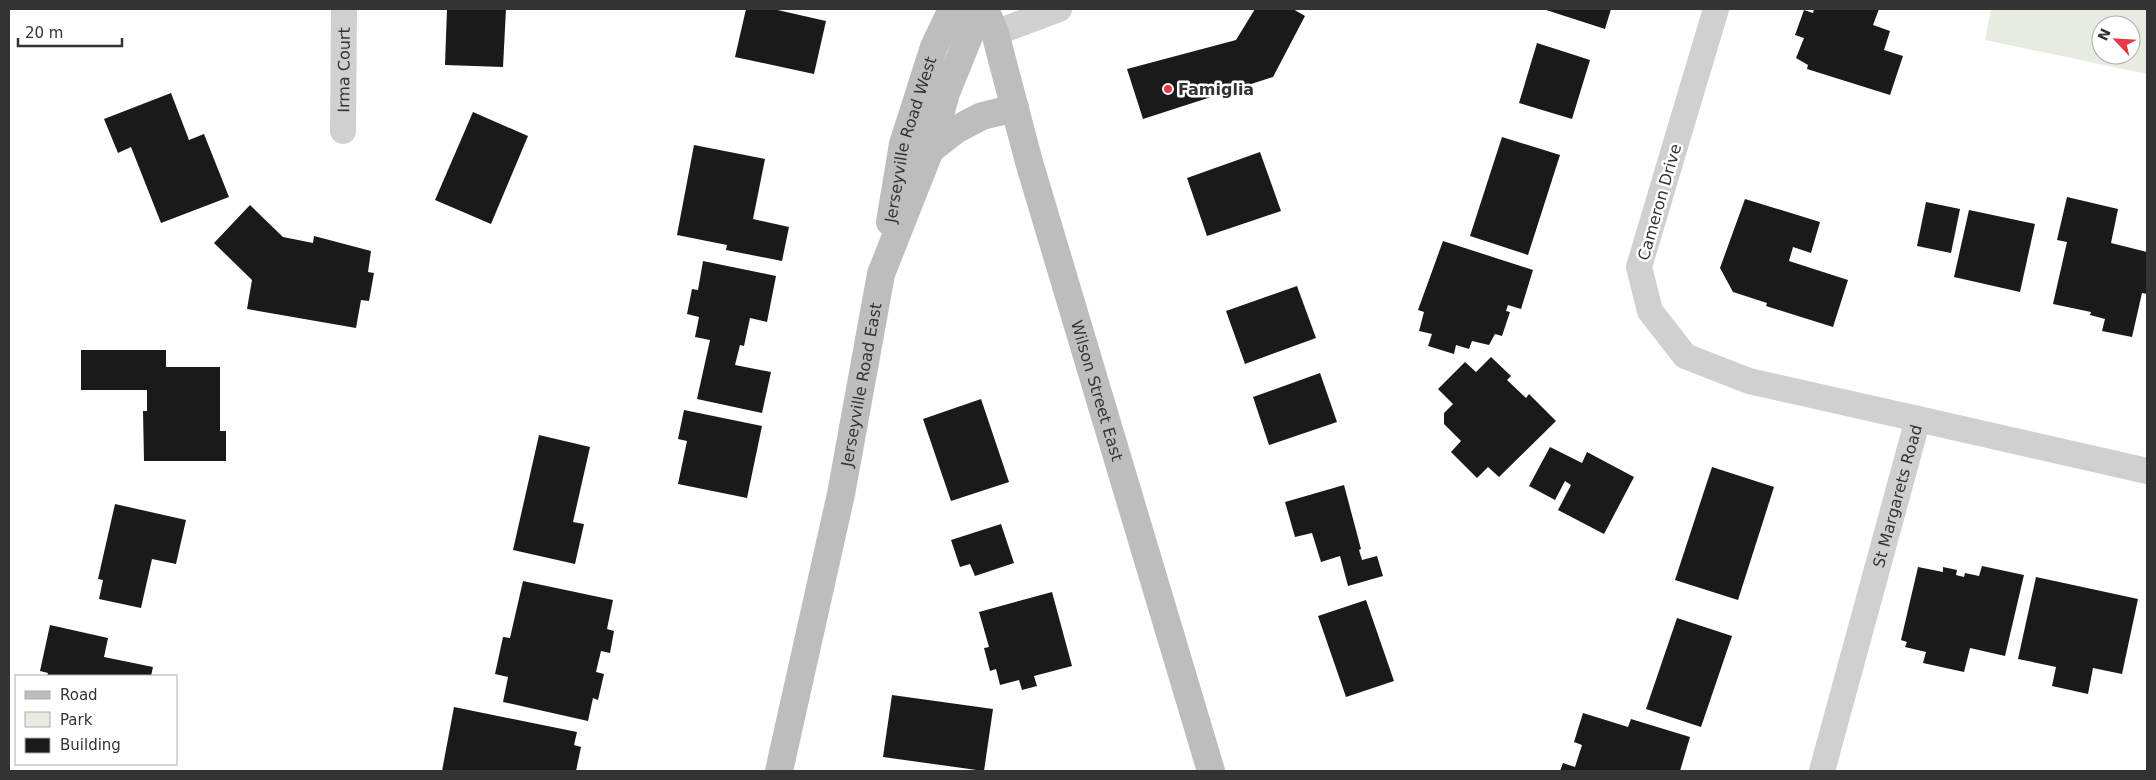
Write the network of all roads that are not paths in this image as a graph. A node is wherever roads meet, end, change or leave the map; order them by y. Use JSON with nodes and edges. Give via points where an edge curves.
{"nodes":[{"id":1,"x":344,"y":9,"type":"edge"},
{"id":2,"x":952,"y":9,"type":"edge"},
{"id":3,"x":980,"y":9,"type":"edge"},
{"id":4,"x":1058,"y":9,"type":"edge"},
{"id":5,"x":1716,"y":9,"type":"edge"},
{"id":6,"x":990,"y":21,"type":"edge"},
{"id":7,"x":1015,"y":108,"type":"junction"},
{"id":8,"x":343,"y":132,"type":"dead end"},
{"id":9,"x":930,"y":150,"type":"junction"},
{"id":10,"x":881,"y":274,"type":"junction"},
{"id":11,"x":1918,"y":419,"type":"junction"},
{"id":12,"x":2147,"y":470,"type":"edge"},
{"id":13,"x":780,"y":771,"type":"edge"},
{"id":14,"x":1211,"y":771,"type":"edge"},
{"id":15,"x":1822,"y":771,"type":"edge"}],
"edges":[{"from":1,"to":8,"type":"street","name":"Irma Court"},
{"from":2,"to":10,"type":"main road","name":"Jerseyville Road West","via":[[934,47],[903,144]]},
{"from":3,"to":9,"type":"main road","name":"Jerseyville Road East","via":[[946,93]]},
{"from":4,"to":6,"type":"street"},
{"from":5,"to":11,"type":"street","name":"Cameron Drive","via":[[1639,267],[1650,311],[1685,356],[1694,360],[1749,382]]},
{"from":6,"to":7,"type":"main road","name":"Wilson Street East"},
{"from":7,"to":9,"type":"main road","via":[[982,116],[957,129]]},
{"from":7,"to":14,"type":"main road","name":"Wilson Street East"},
{"from":9,"to":10,"type":"main road","name":"Jerseyville Road East"},
{"from":10,"to":13,"type":"main road","name":"Jerseyville Road East","via":[[841,494]]},
{"from":11,"to":12,"type":"street","name":"St Margarets Road"},
{"from":11,"to":15,"type":"street","name":"St Margarets Road"}]}
